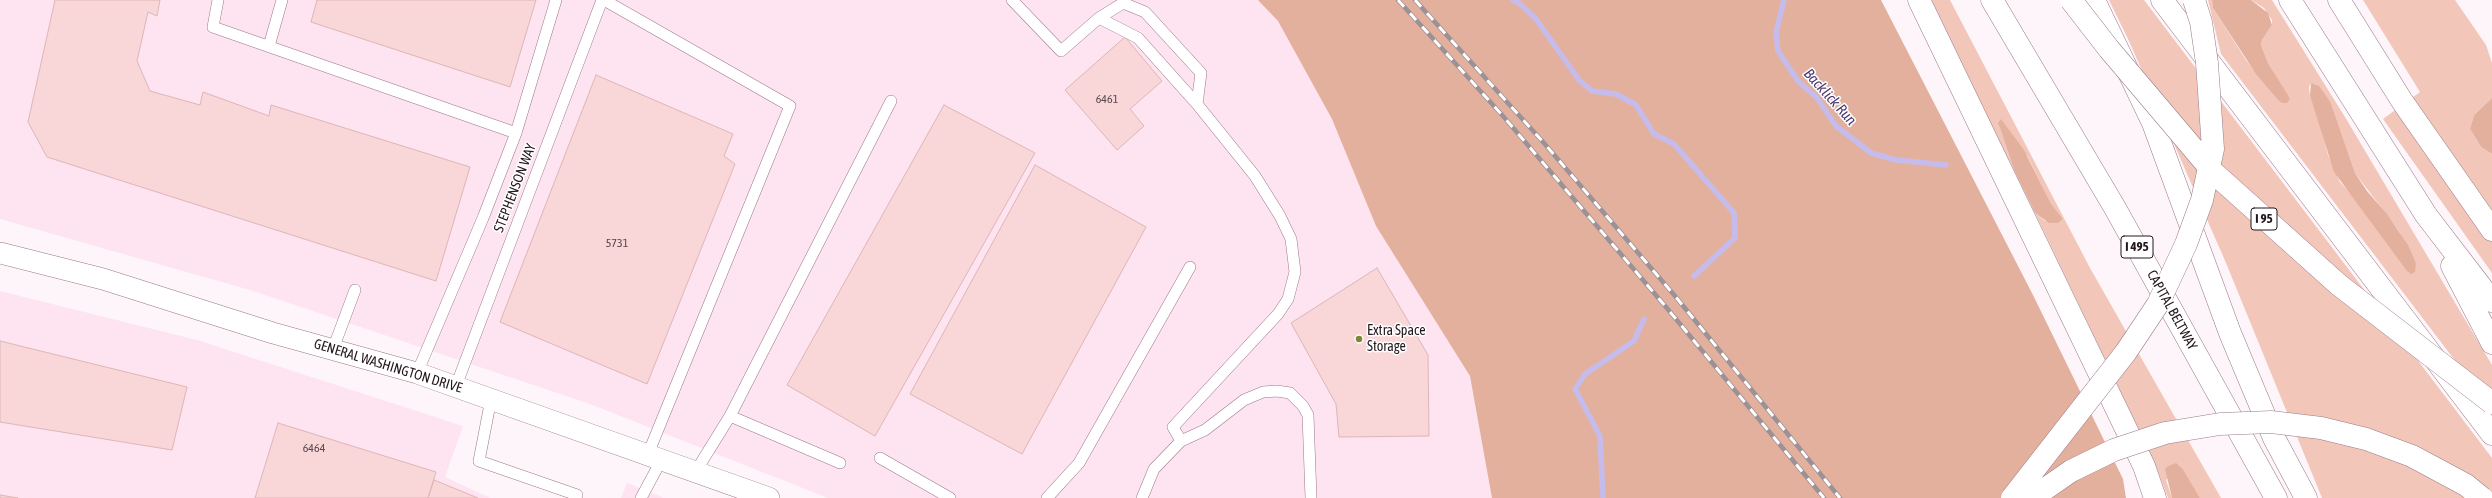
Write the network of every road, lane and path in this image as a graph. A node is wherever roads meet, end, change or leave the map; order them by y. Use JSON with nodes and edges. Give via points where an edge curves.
{"nodes":[{"id":1,"x":218,"y":0,"type":"edge"},
{"id":2,"x":282,"y":0,"type":"edge"},
{"id":3,"x":556,"y":0,"type":"edge"},
{"id":4,"x":603,"y":0,"type":"edge"},
{"id":5,"x":1012,"y":0,"type":"edge"},
{"id":6,"x":1918,"y":0,"type":"edge"},
{"id":7,"x":1992,"y":0,"type":"edge"},
{"id":8,"x":2071,"y":0,"type":"edge"},
{"id":9,"x":2094,"y":0,"type":"edge"},
{"id":10,"x":2162,"y":0,"type":"edge"},
{"id":11,"x":2194,"y":0,"type":"edge"},
{"id":12,"x":2290,"y":0,"type":"edge"},
{"id":13,"x":2339,"y":0,"type":"edge"},
{"id":14,"x":1099,"y":18,"type":"junction"},
{"id":15,"x":269,"y":46,"type":"junction"},
{"id":16,"x":891,"y":101,"type":"dead end"},
{"id":17,"x":1197,"y":104,"type":"junction"},
{"id":18,"x":516,"y":133,"type":"junction"},
{"id":19,"x":2426,"y":215,"type":"junction"},
{"id":20,"x":2492,"y":230,"type":"edge"},
{"id":21,"x":0,"y":253,"type":"edge"},
{"id":22,"x":1190,"y":267,"type":"dead end"},
{"id":23,"x":355,"y":290,"type":"dead end"},
{"id":24,"x":2492,"y":301,"type":"edge"},
{"id":25,"x":2492,"y":343,"type":"edge"},
{"id":26,"x":333,"y":350,"type":"junction"},
{"id":27,"x":417,"y":373,"type":"junction"},
{"id":28,"x":456,"y":386,"type":"junction"},
{"id":29,"x":492,"y":399,"type":"junction"},
{"id":30,"x":2492,"y":403,"type":"edge"},
{"id":31,"x":730,"y":416,"type":"junction"},
{"id":32,"x":2492,"y":434,"type":"edge"},
{"id":33,"x":1181,"y":441,"type":"junction"},
{"id":34,"x":655,"y":457,"type":"junction"},
{"id":35,"x":880,"y":458,"type":"dead end"},
{"id":36,"x":840,"y":463,"type":"dead end"},
{"id":37,"x":696,"y":471,"type":"junction"},
{"id":38,"x":577,"y":495,"type":"dead end"},
{"id":39,"x":642,"y":498,"type":"edge"},
{"id":40,"x":769,"y":498,"type":"edge"},
{"id":41,"x":950,"y":498,"type":"edge"},
{"id":42,"x":1047,"y":498,"type":"edge"},
{"id":43,"x":1142,"y":498,"type":"edge"},
{"id":44,"x":1311,"y":498,"type":"edge"},
{"id":45,"x":2012,"y":498,"type":"edge"},
{"id":46,"x":2032,"y":498,"type":"edge"},
{"id":47,"x":2155,"y":498,"type":"edge"},
{"id":48,"x":2276,"y":498,"type":"edge"},
{"id":49,"x":2306,"y":498,"type":"edge"},
{"id":50,"x":2482,"y":498,"type":"edge"}],
"edges":[{"from":1,"to":15,"type":"lane","via":[[212,27]]},
{"from":2,"to":15,"type":"lane"},
{"from":3,"to":18,"type":"lane"},
{"from":4,"to":28,"type":"lane","name":"STEPHENSON WAY"},
{"from":4,"to":34,"type":"lane","via":[[790,106]]},
{"from":5,"to":14,"type":"lane","via":[[1061,51]]},
{"from":6,"to":47,"type":"highway","via":[[2144,466]]},
{"from":7,"to":48,"type":"highway","name":"CAPITAL BELTWAY","number":"I 495","via":[[2115,208]]},
{"from":8,"to":30,"type":"highway","number":"I 95","bridge":true,"via":[[2214,173],[2339,286]]},
{"from":9,"to":49,"type":"highway","via":[[2153,123],[2253,389],[2274,438]]},
{"from":10,"to":32,"type":"highway"},
{"from":11,"to":45,"type":"highway","bridge":true,"via":[[2201,22],[2207,63],[2213,149],[2202,200],[2186,244],[2158,304],[2126,352]]},
{"from":12,"to":19,"type":"highway"},
{"from":13,"to":20,"type":"highway","via":[[2402,101]]},
{"from":14,"to":17,"type":"lane","via":[[1138,38]]},
{"from":14,"to":17,"type":"lane","via":[[1123,3],[1145,12],[1201,73]]},
{"from":15,"to":18,"type":"lane"},
{"from":16,"to":31,"type":"lane"},
{"from":17,"to":33,"type":"lane","via":[[1255,176],[1280,216],[1292,244],[1295,272],[1288,299],[1278,314],[1173,427]]},
{"from":18,"to":27,"type":"lane"},
{"from":19,"to":24,"type":"highway"},
{"from":19,"to":25,"type":"highway"},
{"from":21,"to":26,"type":"street","name":"GENERAL WASHINGTON DRIVE","via":[[103,279]]},
{"from":22,"to":42,"type":"lane","via":[[1079,463]]},
{"from":23,"to":26,"type":"lane"},
{"from":26,"to":27,"type":"street","name":"GENERAL WASHINGTON DRIVE"},
{"from":27,"to":28,"type":"street","name":"GENERAL WASHINGTON DRIVE"},
{"from":28,"to":29,"type":"street","name":"GENERAL WASHINGTON DRIVE"},
{"from":29,"to":34,"type":"street","name":"GENERAL WASHINGTON DRIVE"},
{"from":29,"to":38,"type":"lane","via":[[479,461]]},
{"from":31,"to":36,"type":"lane"},
{"from":31,"to":37,"type":"lane"},
{"from":33,"to":43,"type":"lane","via":[[1154,469]]},
{"from":33,"to":44,"type":"lane","via":[[1205,430],[1244,400],[1263,392],[1290,393],[1308,415]]},
{"from":34,"to":37,"type":"street","name":"GENERAL WASHINGTON DRIVE"},
{"from":34,"to":39,"type":"lane"},
{"from":35,"to":41,"type":"lane"},
{"from":37,"to":40,"type":"street","name":"GENERAL WASHINGTON DRIVE"},
{"from":46,"to":50,"type":"highway","bridge":true,"via":[[2071,471],[2114,450],[2165,433],[2220,424],[2271,422],[2321,428],[2366,439],[2412,456],[2466,485]]}]}
